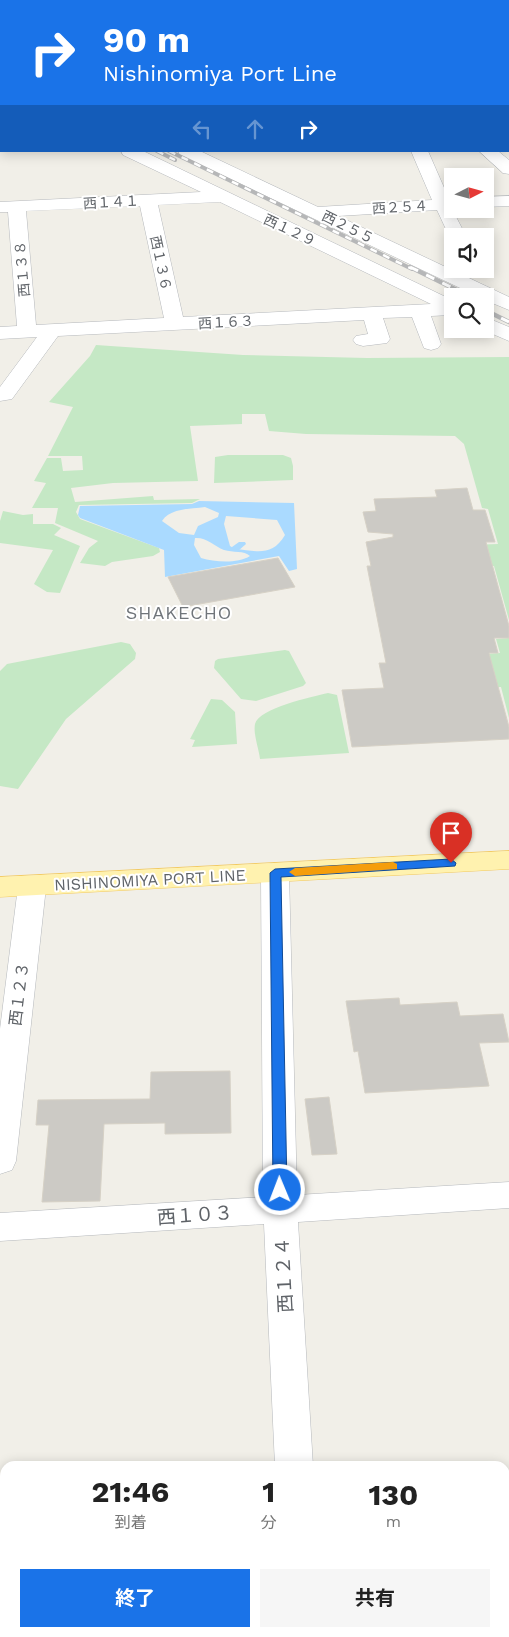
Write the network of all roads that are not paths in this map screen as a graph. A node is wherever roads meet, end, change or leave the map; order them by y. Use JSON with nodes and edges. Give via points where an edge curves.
{"nodes":[{"id":1,"x":131,"y":152,"type":"edge"},
{"id":2,"x":188,"y":152,"type":"edge"},
{"id":3,"x":420,"y":152,"type":"edge"},
{"id":4,"x":488,"y":152,"type":"edge"},
{"id":5,"x":509,"y":169,"type":"edge"},
{"id":6,"x":221,"y":197,"type":"junction"},
{"id":7,"x":444,"y":198,"type":"edge"},
{"id":8,"x":148,"y":201,"type":"junction"},
{"id":9,"x":509,"y":201,"type":"edge"},
{"id":10,"x":494,"y":202,"type":"edge"},
{"id":11,"x":444,"y":205,"type":"edge"},
{"id":12,"x":8,"y":207,"type":"edge"},
{"id":13,"x":318,"y":212,"type":"junction"},
{"id":14,"x":461,"y":288,"type":"edge"},
{"id":15,"x":494,"y":302,"type":"edge"},
{"id":16,"x":444,"y":304,"type":"edge"},
{"id":17,"x":509,"y":305,"type":"edge"},
{"id":18,"x":444,"y":309,"type":"edge"},
{"id":19,"x":420,"y":311,"type":"junction"},
{"id":20,"x":372,"y":313,"type":"junction"},
{"id":21,"x":175,"y":324,"type":"junction"},
{"id":22,"x":494,"y":328,"type":"edge"},
{"id":23,"x":52,"y":330,"type":"junction"},
{"id":24,"x":27,"y":332,"type":"junction"},
{"id":25,"x":0,"y":333,"type":"edge"},
{"id":26,"x":509,"y":335,"type":"edge"},
{"id":27,"x":363,"y":340,"type":"dead end"},
{"id":28,"x":431,"y":344,"type":"dead end"},
{"id":29,"x":0,"y":395,"type":"edge"},
{"id":30,"x":509,"y":860,"type":"edge"},
{"id":31,"x":275,"y":873,"type":"junction"},
{"id":32,"x":0,"y":887,"type":"edge"},
{"id":33,"x":32,"y":887,"type":"junction"},
{"id":34,"x":0,"y":1161,"type":"edge"},
{"id":35,"x":509,"y":1195,"type":"edge"},
{"id":36,"x":280,"y":1210,"type":"junction"},
{"id":37,"x":0,"y":1228,"type":"edge"},
{"id":38,"x":294,"y":1461,"type":"edge"}],
"edges":[{"from":1,"to":6,"type":"street","name":"西１２９"},
{"from":2,"to":13,"type":"street","name":"西２５５"},
{"from":3,"to":7,"type":"street"},
{"from":4,"to":5,"type":"street"},
{"from":6,"to":8,"type":"street","name":"西１４１"},
{"from":6,"to":16,"type":"street","name":"西１２９"},
{"from":8,"to":12,"type":"street","name":"西１４１"},
{"from":8,"to":21,"type":"street","name":"西１３６"},
{"from":9,"to":10,"type":"street"},
{"from":11,"to":13,"type":"street","name":"西２５４"},
{"from":12,"to":24,"type":"street","name":"西１３８"},
{"from":13,"to":14,"type":"street","name":"西２５５"},
{"from":15,"to":17,"type":"street"},
{"from":18,"to":19,"type":"street","name":"西１６３"},
{"from":19,"to":20,"type":"street","name":"西１６３"},
{"from":19,"to":28,"type":"street"},
{"from":20,"to":21,"type":"street","name":"西１６３"},
{"from":20,"to":27,"type":"street","via":[[380,339]]},
{"from":21,"to":23,"type":"street","name":"西１６３"},
{"from":22,"to":26,"type":"street"},
{"from":23,"to":24,"type":"street","name":"西１６３"},
{"from":23,"to":29,"type":"street","via":[[5,395]]},
{"from":24,"to":25,"type":"street","name":"西１６３"},
{"from":30,"to":31,"type":"main road","name":"NISHINOMIYA PORT LINE"},
{"from":31,"to":33,"type":"main road","name":"NISHINOMIYA PORT LINE"},
{"from":31,"to":36,"type":"street","name":"西１２４"},
{"from":32,"to":33,"type":"main road","name":"NISHINOMIYA PORT LINE"},
{"from":33,"to":34,"type":"street","name":"西１２３"},
{"from":35,"to":36,"type":"street","name":"西１０３"},
{"from":36,"to":37,"type":"street","name":"西１０３"},
{"from":36,"to":38,"type":"street","name":"西１２４"}]}
